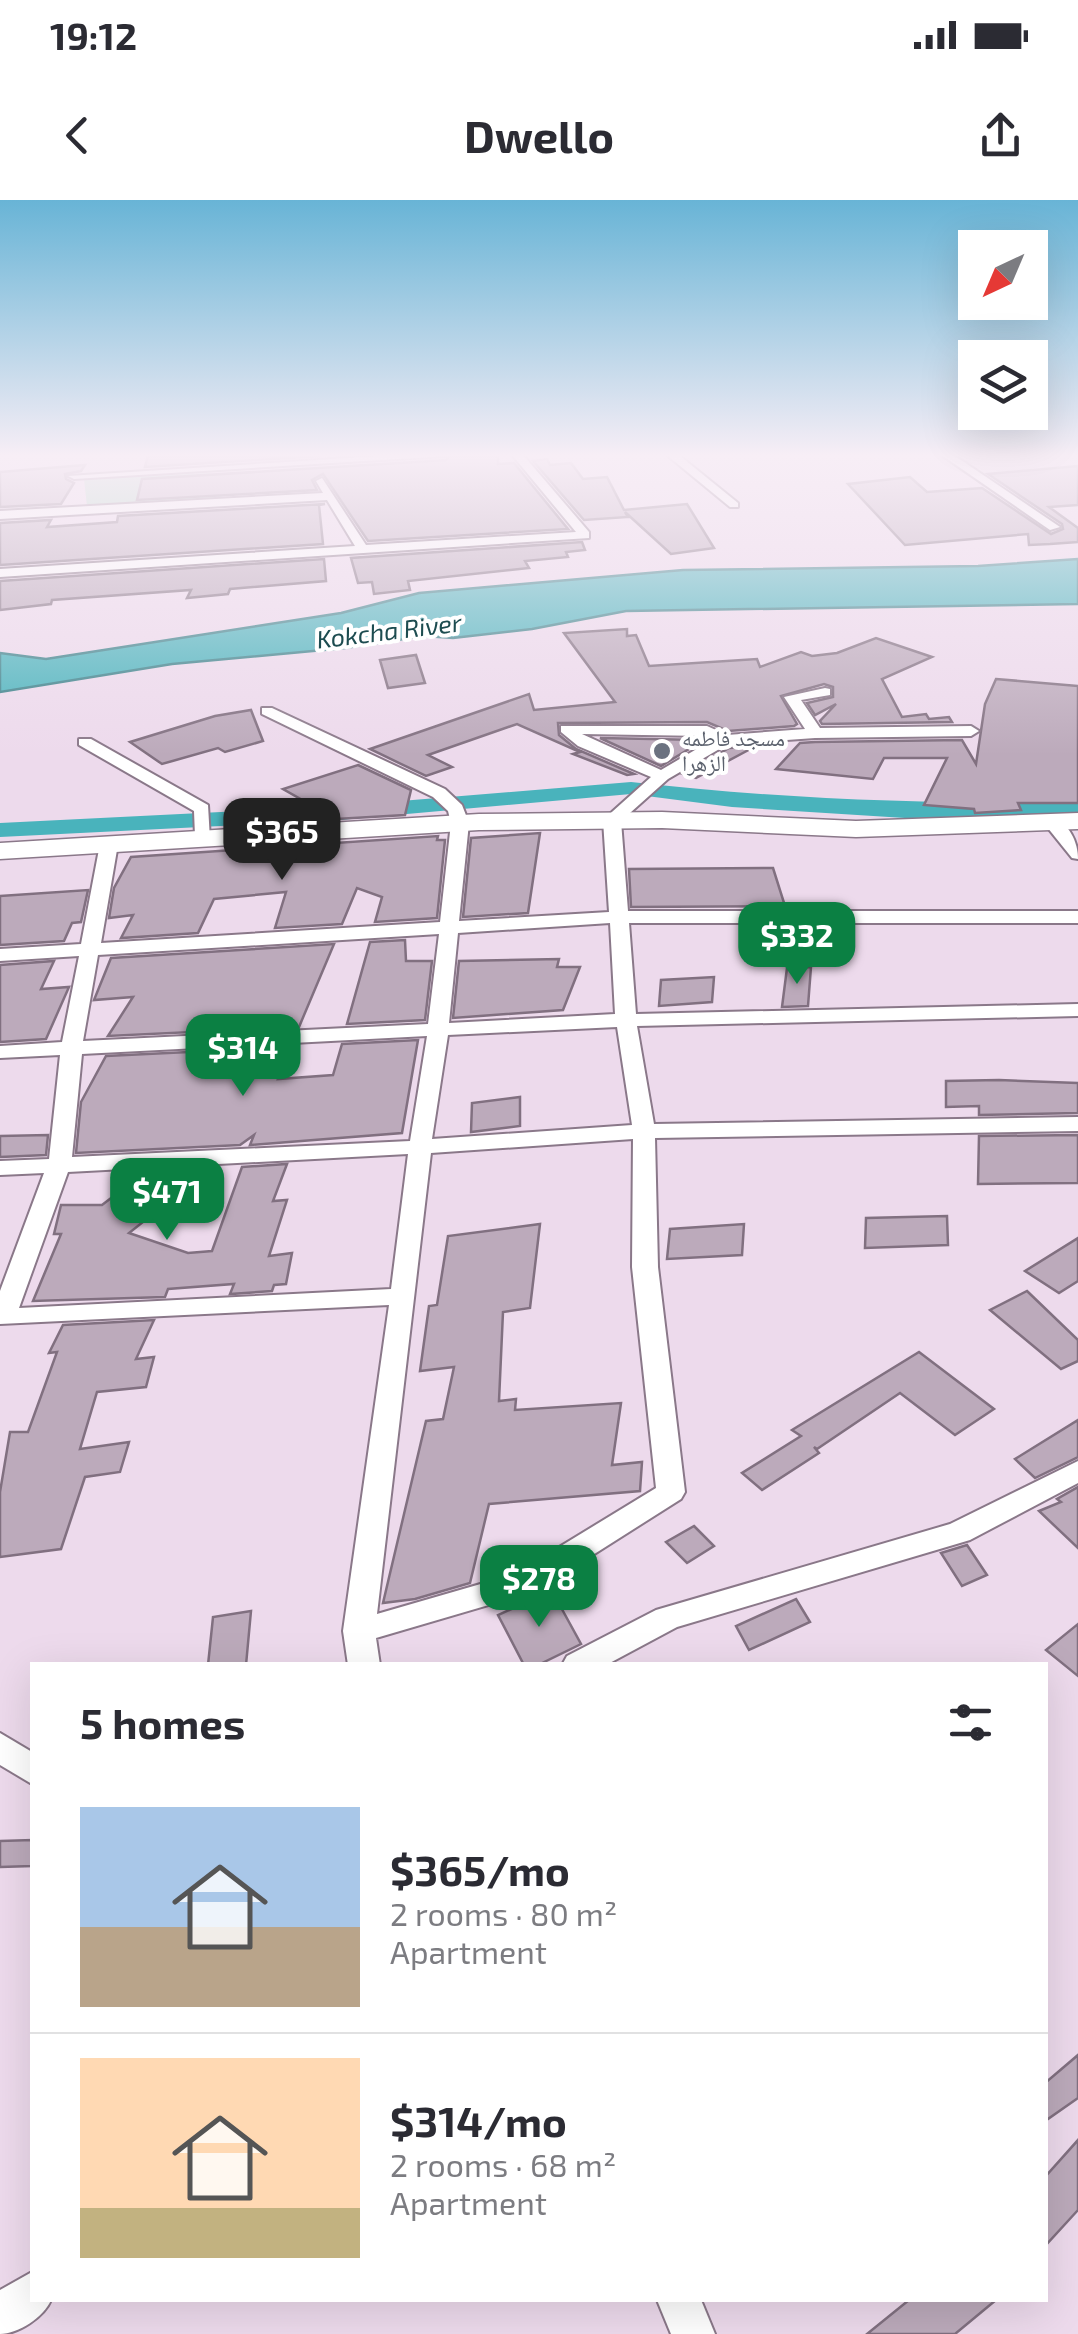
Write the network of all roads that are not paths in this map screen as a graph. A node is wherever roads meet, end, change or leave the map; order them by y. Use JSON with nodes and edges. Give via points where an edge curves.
{"nodes":[{"id":1,"x":275,"y":556,"type":"edge"},
{"id":2,"x":0,"y":573,"type":"edge"},
{"id":3,"x":825,"y":692,"type":"dead end"},
{"id":4,"x":266,"y":711,"type":"dead end"},
{"id":5,"x":971,"y":731,"type":"dead end"},
{"id":6,"x":814,"y":734,"type":"junction"},
{"id":7,"x":724,"y":740,"type":"junction"},
{"id":8,"x":85,"y":742,"type":"dead end"},
{"id":9,"x":651,"y":786,"type":"junction"},
{"id":10,"x":458,"y":816,"type":"junction"},
{"id":11,"x":612,"y":820,"type":"junction"},
{"id":12,"x":1065,"y":822,"type":"edge"},
{"id":13,"x":203,"y":824,"type":"junction"},
{"id":14,"x":109,"y":844,"type":"junction"},
{"id":15,"x":0,"y":851,"type":"edge"},
{"id":16,"x":1078,"y":854,"type":"edge"},
{"id":17,"x":1078,"y":916,"type":"edge"},
{"id":18,"x":620,"y":917,"type":"junction"},
{"id":19,"x":446,"y":926,"type":"junction"},
{"id":20,"x":90,"y":951,"type":"junction"},
{"id":21,"x":0,"y":955,"type":"edge"},
{"id":22,"x":1078,"y":1010,"type":"edge"},
{"id":23,"x":626,"y":1020,"type":"junction"},
{"id":24,"x":438,"y":1032,"type":"junction"},
{"id":25,"x":72,"y":1046,"type":"junction"},
{"id":26,"x":0,"y":1052,"type":"edge"},
{"id":27,"x":1078,"y":1124,"type":"edge"},
{"id":28,"x":644,"y":1131,"type":"junction"},
{"id":29,"x":420,"y":1147,"type":"junction"},
{"id":30,"x":60,"y":1162,"type":"junction"},
{"id":31,"x":0,"y":1168,"type":"edge"},
{"id":32,"x":403,"y":1296,"type":"junction"},
{"id":33,"x":2,"y":1318,"type":"edge"},
{"id":34,"x":1078,"y":1471,"type":"edge"},
{"id":35,"x":359,"y":1632,"type":"junction"},
{"id":36,"x":364,"y":1662,"type":"edge"},
{"id":37,"x":584,"y":1662,"type":"edge"},
{"id":38,"x":0,"y":1747,"type":"edge"},
{"id":39,"x":30,"y":1769,"type":"edge"},
{"id":40,"x":30,"y":2295,"type":"edge"},
{"id":41,"x":679,"y":2302,"type":"edge"},
{"id":42,"x":0,"y":2316,"type":"edge"},
{"id":43,"x":693,"y":2334,"type":"edge"}],
"edges":[{"from":1,"to":2,"type":"street"},
{"from":3,"to":6,"type":"street","via":[[790,697]]},
{"from":4,"to":10,"type":"street","via":[[439,793]]},
{"from":5,"to":6,"type":"street"},
{"from":6,"to":7,"type":"street"},
{"from":7,"to":9,"type":"street"},
{"from":7,"to":9,"type":"street","via":[[707,731],[566,729]]},
{"from":8,"to":13,"type":"street"},
{"from":9,"to":11,"type":"street"},
{"from":10,"to":11,"type":"street"},
{"from":10,"to":13,"type":"street"},
{"from":10,"to":19,"type":"street"},
{"from":11,"to":12,"type":"street","via":[[856,829]]},
{"from":11,"to":18,"type":"street"},
{"from":12,"to":16,"type":"street"},
{"from":13,"to":14,"type":"street"},
{"from":14,"to":15,"type":"street"},
{"from":14,"to":20,"type":"street"},
{"from":17,"to":18,"type":"street"},
{"from":18,"to":19,"type":"street"},
{"from":18,"to":23,"type":"street"},
{"from":19,"to":20,"type":"street"},
{"from":19,"to":24,"type":"street"},
{"from":20,"to":21,"type":"street"},
{"from":20,"to":25,"type":"street"},
{"from":22,"to":23,"type":"street"},
{"from":23,"to":24,"type":"street"},
{"from":23,"to":28,"type":"street"},
{"from":24,"to":25,"type":"street"},
{"from":24,"to":29,"type":"street"},
{"from":25,"to":26,"type":"street"},
{"from":25,"to":30,"type":"street"},
{"from":27,"to":28,"type":"street"},
{"from":28,"to":29,"type":"street"},
{"from":28,"to":35,"type":"street","via":[[645,1267],[671,1492],[526,1583]]},
{"from":29,"to":30,"type":"street"},
{"from":29,"to":32,"type":"street"},
{"from":30,"to":31,"type":"street"},
{"from":30,"to":33,"type":"street"},
{"from":32,"to":33,"type":"street"},
{"from":32,"to":35,"type":"street"},
{"from":34,"to":37,"type":"street","via":[[960,1532],[667,1618]]},
{"from":35,"to":36,"type":"street"},
{"from":38,"to":39,"type":"street"},
{"from":40,"to":42,"type":"street"},
{"from":41,"to":43,"type":"street"}]}
